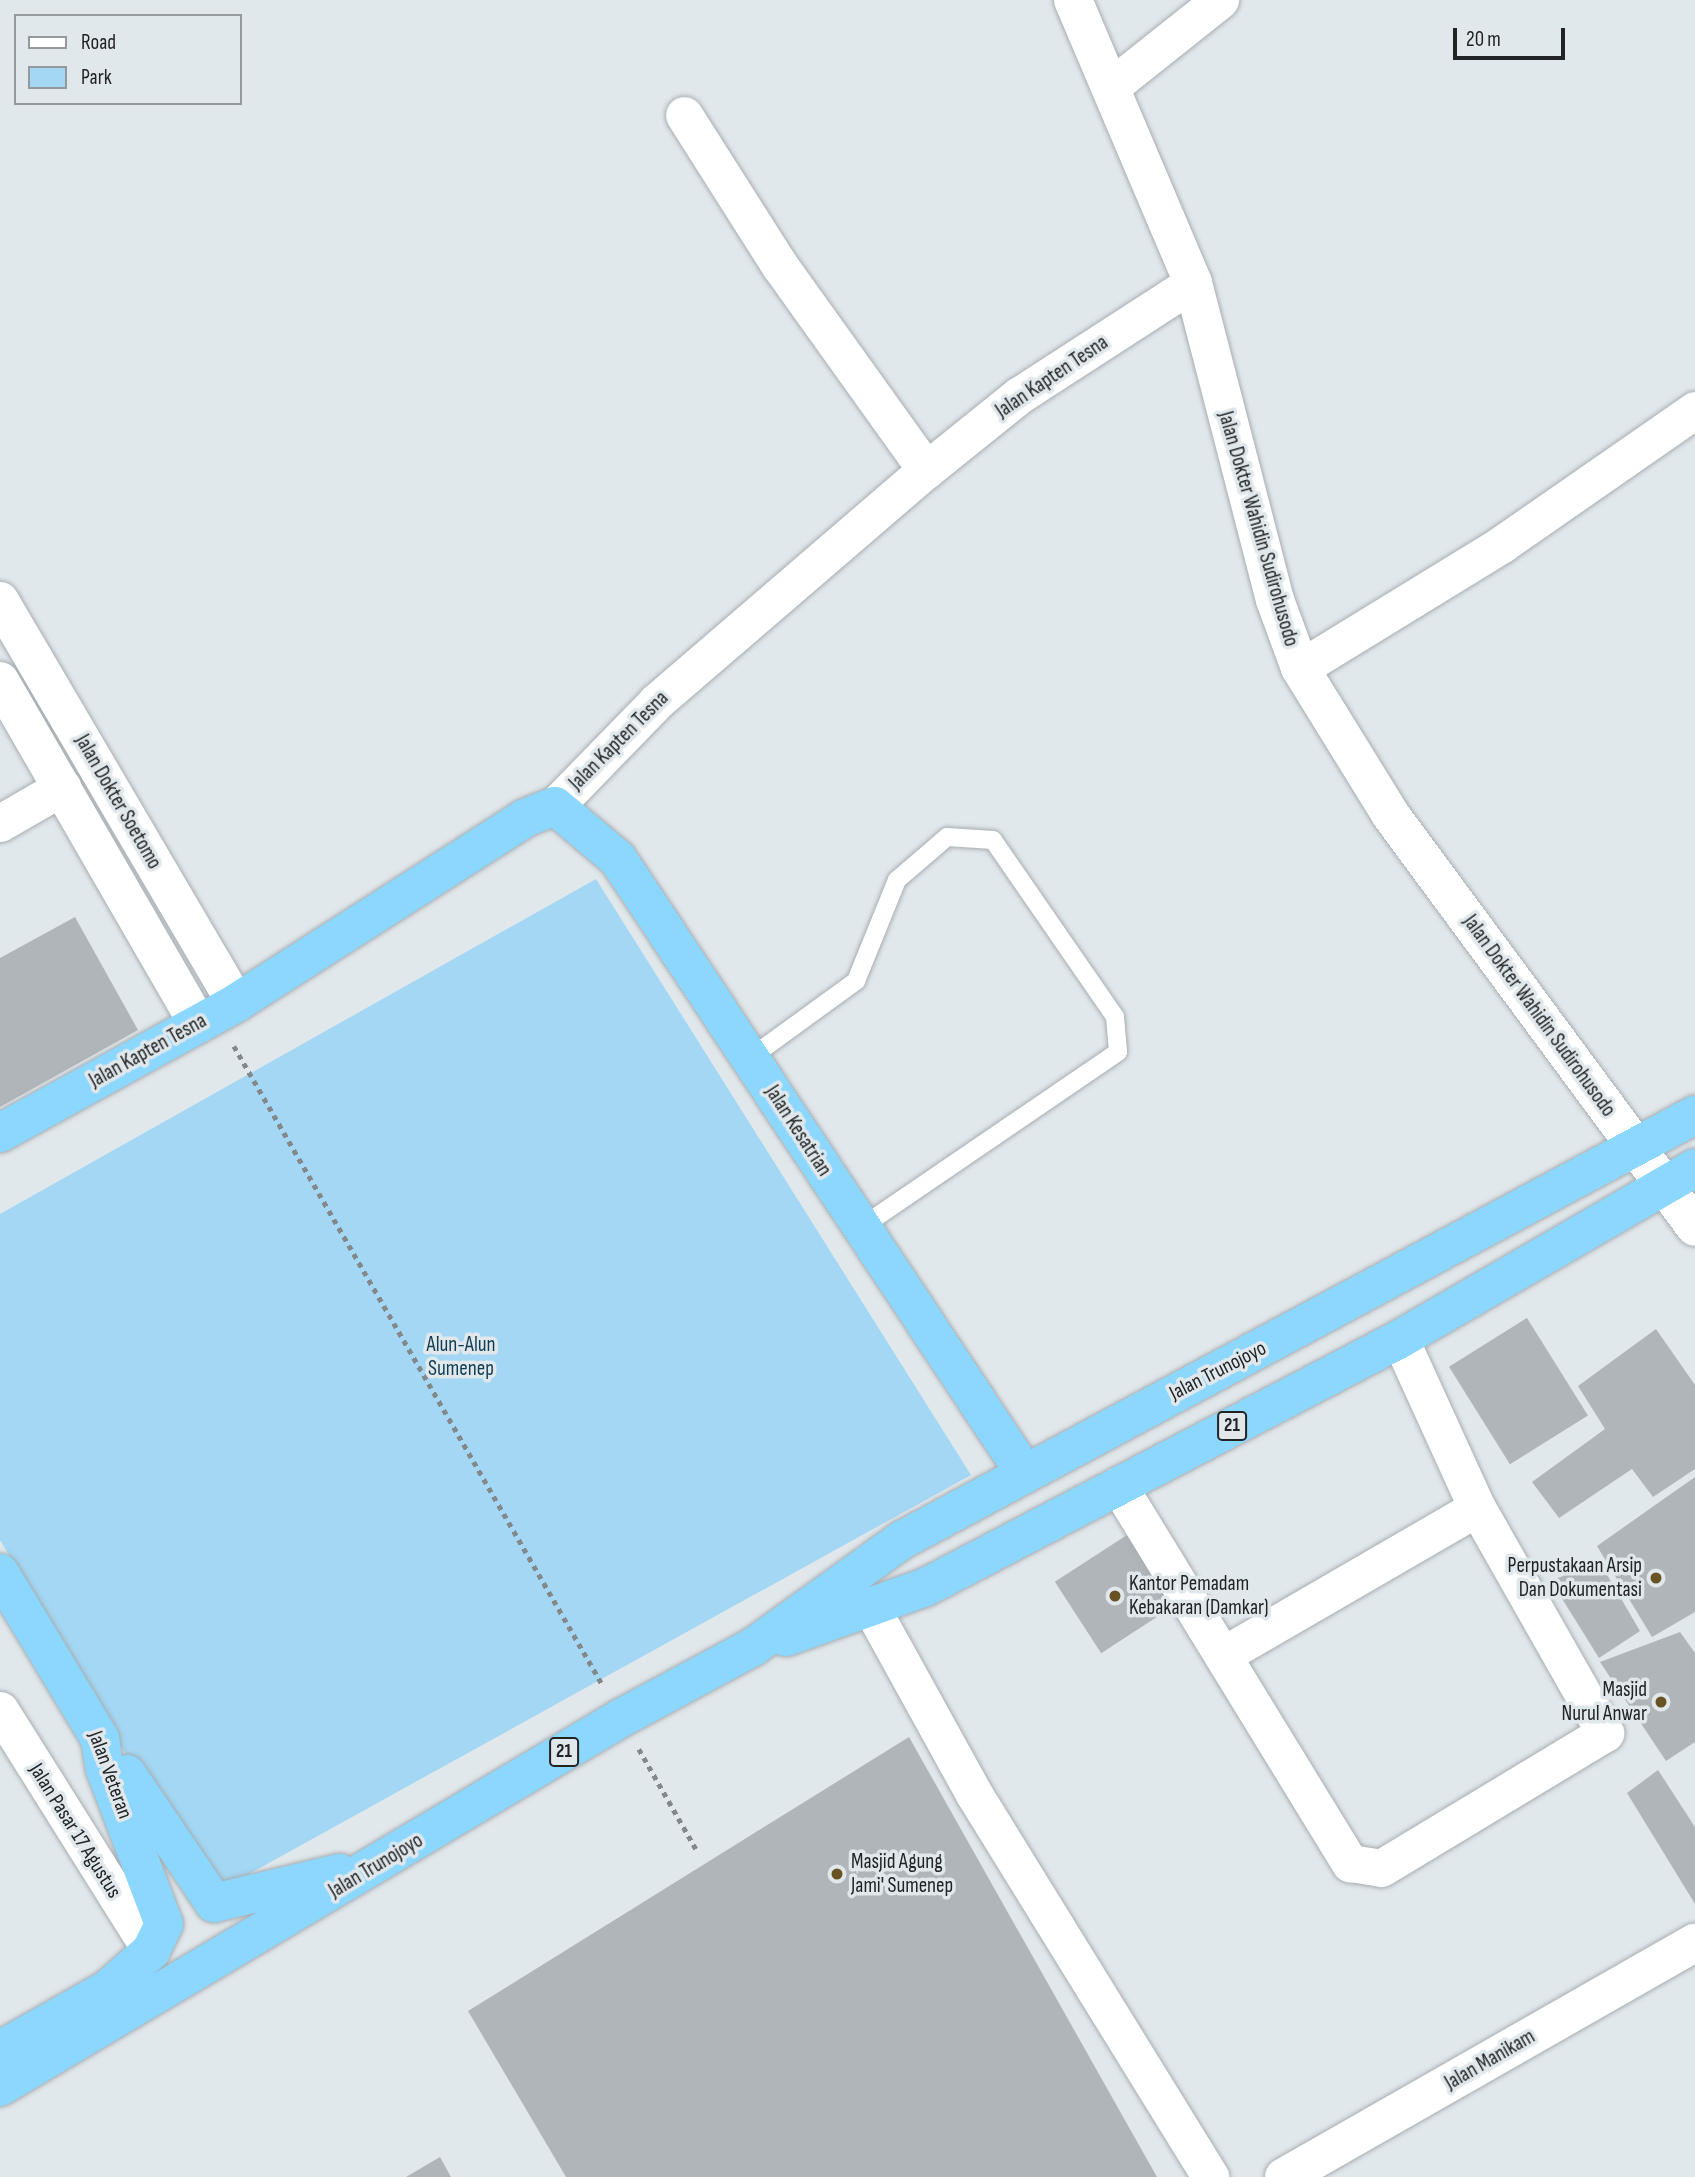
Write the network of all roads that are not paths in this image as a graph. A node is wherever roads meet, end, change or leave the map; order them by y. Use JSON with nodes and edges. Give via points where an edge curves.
{"nodes":[{"id":1,"x":1073,"y":0,"type":"edge"},
{"id":2,"x":1220,"y":0,"type":"edge"},
{"id":3,"x":1113,"y":85,"type":"junction"},
{"id":4,"x":684,"y":115,"type":"dead end"},
{"id":5,"x":1193,"y":283,"type":"junction"},
{"id":6,"x":1695,"y":410,"type":"edge"},
{"id":7,"x":926,"y":470,"type":"junction"},
{"id":8,"x":0,"y":601,"type":"edge"},
{"id":9,"x":1300,"y":667,"type":"junction"},
{"id":10,"x":0,"y":681,"type":"edge"},
{"id":11,"x":97,"y":768,"type":"junction"},
{"id":12,"x":62,"y":787,"type":"junction"},
{"id":13,"x":555,"y":806,"type":"junction"},
{"id":14,"x":4,"y":813,"type":"edge"},
{"id":15,"x":216,"y":1014,"type":"junction"},
{"id":16,"x":750,"y":1058,"type":"junction"},
{"id":17,"x":1695,"y":1115,"type":"edge"},
{"id":18,"x":0,"y":1133,"type":"edge"},
{"id":19,"x":1636,"y":1147,"type":"junction"},
{"id":20,"x":1680,"y":1177,"type":"edge"},
{"id":21,"x":861,"y":1227,"type":"junction"},
{"id":22,"x":1695,"y":1227,"type":"edge"},
{"id":23,"x":1400,"y":1339,"type":"junction"},
{"id":24,"x":1024,"y":1472,"type":"junction"},
{"id":25,"x":1118,"y":1485,"type":"junction"},
{"id":26,"x":1477,"y":1508,"type":"junction"},
{"id":27,"x":0,"y":1573,"type":"edge"},
{"id":28,"x":873,"y":1611,"type":"junction"},
{"id":29,"x":753,"y":1647,"type":"junction"},
{"id":30,"x":1223,"y":1655,"type":"junction"},
{"id":31,"x":0,"y":1710,"type":"edge"},
{"id":32,"x":100,"y":1739,"type":"junction"},
{"id":33,"x":378,"y":1864,"type":"junction"},
{"id":34,"x":1695,"y":1943,"type":"edge"},
{"id":35,"x":151,"y":1951,"type":"junction"},
{"id":36,"x":0,"y":2050,"type":"edge"},
{"id":37,"x":0,"y":2087,"type":"edge"},
{"id":38,"x":1307,"y":2172,"type":"edge"},
{"id":39,"x":1211,"y":2177,"type":"edge"}],
"edges":[{"from":1,"to":3,"type":"street","name":"Jalan Dokter Wahidin Sudirohusodo"},
{"from":2,"to":3,"type":"street"},
{"from":3,"to":5,"type":"street","name":"Jalan Dokter Wahidin Sudirohusodo"},
{"from":4,"to":7,"type":"street","via":[[780,266]]},
{"from":5,"to":7,"type":"street","name":"Jalan Kapten Tesna","via":[[1018,397]]},
{"from":5,"to":9,"type":"street","name":"Jalan Dokter Wahidin Sudirohusodo","via":[[1268,573]]},
{"from":6,"to":9,"type":"street","via":[[1502,544]]},
{"from":7,"to":13,"type":"street","name":"Jalan Kapten Tesna","via":[[656,702]]},
{"from":8,"to":11,"type":"street","name":"Jalan Dokter Soetomo"},
{"from":9,"to":19,"type":"street","name":"Jalan Dokter Wahidin Sudirohusodo","via":[[1390,814]]},
{"from":10,"to":12,"type":"street","name":"Jalan Dokter Soetomo"},
{"from":11,"to":12,"type":"street"},
{"from":11,"to":15,"type":"street","name":"Jalan Dokter Soetomo"},
{"from":12,"to":14,"type":"street"},
{"from":12,"to":15,"type":"street","name":"Jalan Dokter Soetomo"},
{"from":13,"to":15,"type":"highway","name":"Jalan Kapten Tesna","via":[[525,818]]},
{"from":13,"to":16,"type":"highway","name":"Jalan Kesatrian","via":[[618,859]]},
{"from":15,"to":18,"type":"highway","name":"Jalan Kapten Tesna"},
{"from":16,"to":21,"type":"highway","name":"Jalan Kesatrian"},
{"from":16,"to":21,"type":"lane","via":[[856,981],[897,880],[947,837],[993,840],[1115,1017],[1118,1052]]},
{"from":17,"to":19,"type":"highway","name":"Jalan Trunojoyo","number":"21"},
{"from":19,"to":20,"type":"street","name":"Jalan Dokter Wahidin Sudirohusodo"},
{"from":19,"to":24,"type":"highway","name":"Jalan Trunojoyo","number":"21"},
{"from":20,"to":22,"type":"street","name":"Jalan Dokter Wahidin Sudirohusodo"},
{"from":20,"to":23,"type":"highway","name":"Jalan Trunojoyo","number":"21"},
{"from":21,"to":24,"type":"highway","name":"Jalan Kesatrian"},
{"from":23,"to":25,"type":"highway","name":"Jalan Trunojoyo","number":"21"},
{"from":23,"to":26,"type":"street"},
{"from":24,"to":29,"type":"highway","name":"Jalan Trunojoyo","number":"21","via":[[902,1540]]},
{"from":25,"to":28,"type":"highway","name":"Jalan Trunojoyo","number":"21"},
{"from":25,"to":30,"type":"street"},
{"from":26,"to":30,"type":"street"},
{"from":26,"to":30,"type":"street","via":[[1605,1733],[1381,1868],[1350,1863]]},
{"from":27,"to":32,"type":"highway","name":"Jalan Veteran"},
{"from":28,"to":29,"type":"highway","name":"Jalan Trunojoyo","number":"21"},
{"from":28,"to":39,"type":"street","via":[[974,1794]]},
{"from":29,"to":33,"type":"highway","name":"Jalan Trunojoyo","number":"21","via":[[621,1718]]},
{"from":31,"to":35,"type":"street","name":"Jalan Pasar 17 Agustus"},
{"from":32,"to":33,"type":"highway","via":[[214,1903]]},
{"from":32,"to":35,"type":"highway","name":"Jalan Veteran","via":[[105,1769],[163,1919]]},
{"from":33,"to":37,"type":"highway","name":"Jalan Trunojoyo","number":"21"},
{"from":34,"to":38,"type":"street","name":"Jalan Manikam"},
{"from":35,"to":36,"type":"highway","via":[[93,1999]]}]}
